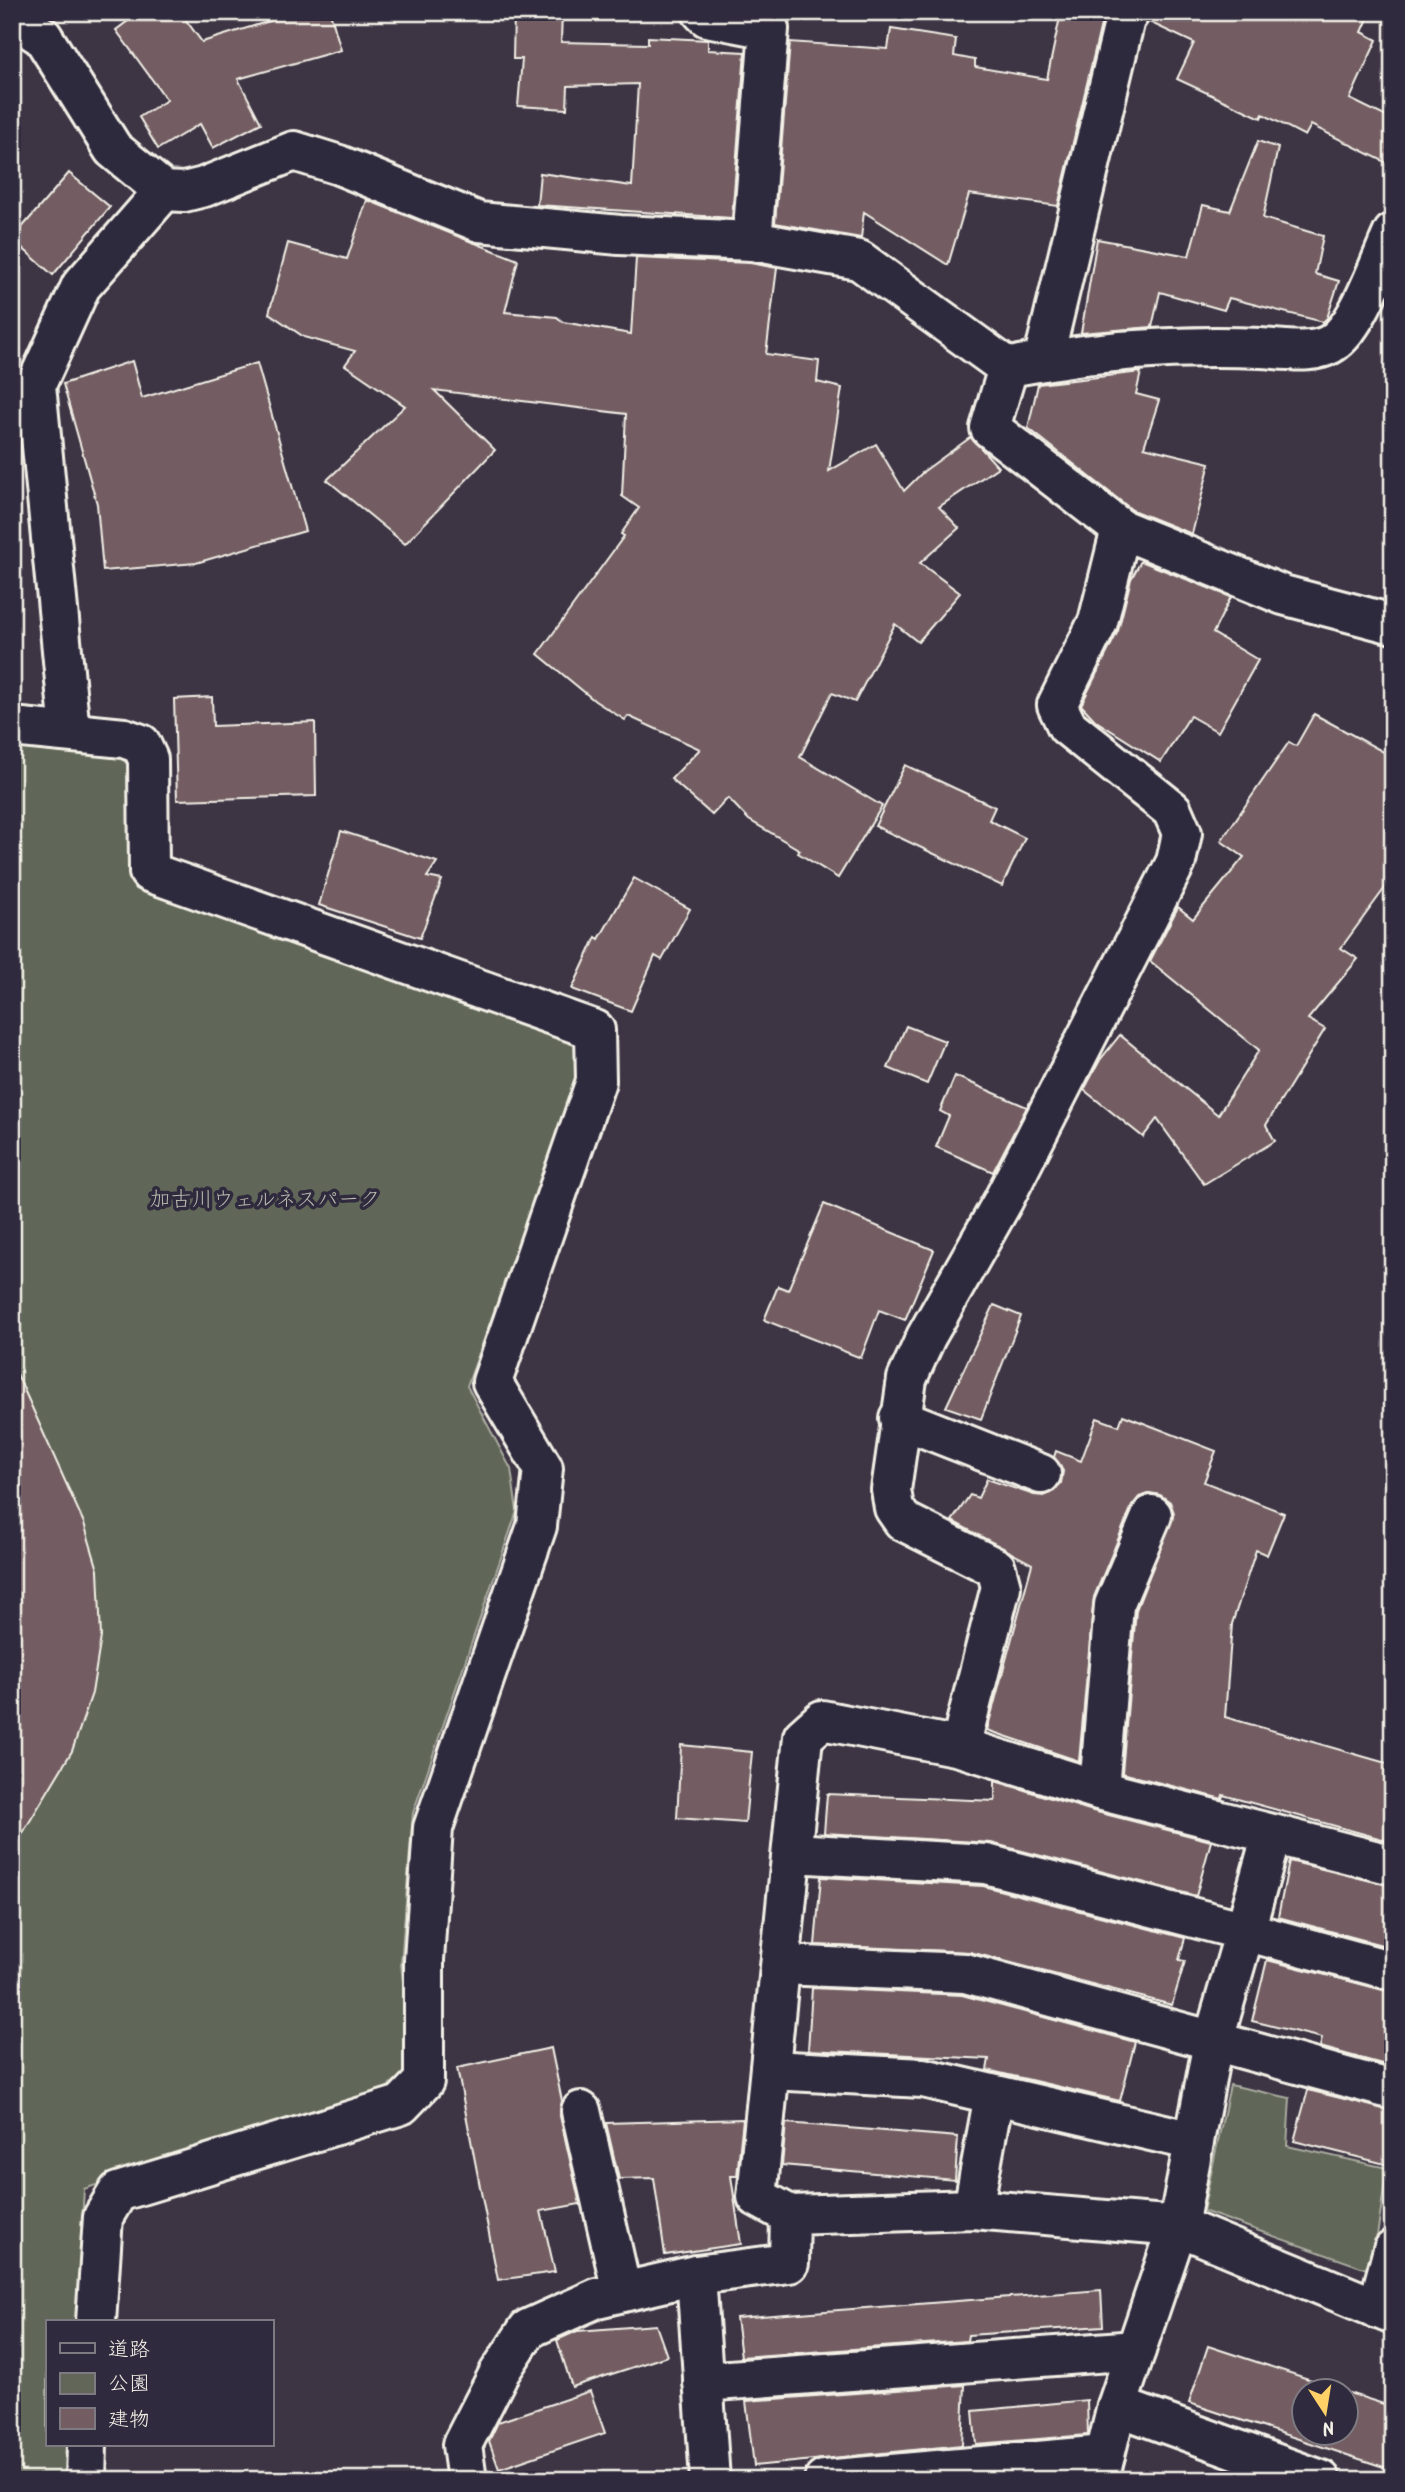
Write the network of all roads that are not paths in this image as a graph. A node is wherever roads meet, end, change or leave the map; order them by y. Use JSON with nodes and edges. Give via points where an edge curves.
{"nodes":[{"id":1,"x":702,"y":12,"type":"edge"},
{"id":2,"x":1130,"y":12,"type":"edge"},
{"id":3,"x":12,"y":17,"type":"edge"},
{"id":4,"x":164,"y":191,"type":"junction"},
{"id":5,"x":1393,"y":233,"type":"edge"},
{"id":6,"x":751,"y":241,"type":"junction"},
{"id":7,"x":1025,"y":364,"type":"junction"},
{"id":8,"x":1121,"y":528,"type":"junction"},
{"id":9,"x":1393,"y":624,"type":"edge"},
{"id":10,"x":12,"y":727,"type":"edge"},
{"id":11,"x":70,"y":732,"type":"junction"},
{"id":12,"x":899,"y":1418,"type":"junction"},
{"id":13,"x":1041,"y":1474,"type":"dead end"},
{"id":14,"x":1152,"y":1515,"type":"dead end"},
{"id":15,"x":960,"y":1747,"type":"junction"},
{"id":16,"x":1099,"y":1790,"type":"junction"},
{"id":17,"x":1272,"y":1834,"type":"junction"},
{"id":18,"x":792,"y":1853,"type":"junction"},
{"id":19,"x":1393,"y":1866,"type":"edge"},
{"id":20,"x":1245,"y":1931,"type":"junction"},
{"id":21,"x":782,"y":1965,"type":"junction"},
{"id":22,"x":1393,"y":1972,"type":"edge"},
{"id":23,"x":1213,"y":2042,"type":"junction"},
{"id":24,"x":770,"y":2070,"type":"junction"},
{"id":25,"x":1393,"y":2090,"type":"edge"},
{"id":26,"x":994,"y":2095,"type":"junction"},
{"id":27,"x":581,"y":2111,"type":"dead end"},
{"id":28,"x":1195,"y":2141,"type":"junction"},
{"id":29,"x":972,"y":2209,"type":"junction"},
{"id":30,"x":790,"y":2215,"type":"junction"},
{"id":31,"x":1178,"y":2226,"type":"junction"},
{"id":32,"x":1393,"y":2250,"type":"edge"},
{"id":33,"x":696,"y":2275,"type":"junction"},
{"id":34,"x":622,"y":2292,"type":"junction"},
{"id":35,"x":1385,"y":2312,"type":"edge"},
{"id":36,"x":96,"y":2320,"type":"edge"},
{"id":37,"x":1136,"y":2350,"type":"junction"},
{"id":38,"x":703,"y":2382,"type":"junction"},
{"id":39,"x":1117,"y":2406,"type":"junction"},
{"id":40,"x":88,"y":2446,"type":"edge"},
{"id":41,"x":1102,"y":2467,"type":"edge"},
{"id":42,"x":86,"y":2480,"type":"edge"},
{"id":43,"x":467,"y":2480,"type":"edge"},
{"id":44,"x":710,"y":2480,"type":"edge"},
{"id":45,"x":824,"y":2480,"type":"edge"},
{"id":46,"x":1321,"y":2480,"type":"edge"}],
"edges":[{"from":1,"to":6,"type":"street","via":[[706,17],[769,29]]},
{"from":2,"to":7,"type":"street"},
{"from":3,"to":4,"type":"street","via":[[43,37],[113,149]]},
{"from":4,"to":6,"type":"street","via":[[204,187],[294,151],[479,222]]},
{"from":4,"to":11,"type":"street","via":[[81,286],[36,385]]},
{"from":5,"to":7,"type":"street","via":[[1350,325],[1334,343],[1309,350],[1189,345],[1101,351]]},
{"from":6,"to":7,"type":"street","via":[[859,260]]},
{"from":7,"to":8,"type":"street","via":[[990,428]]},
{"from":8,"to":9,"type":"street","via":[[1283,595]]},
{"from":8,"to":12,"type":"street","via":[[1098,622],[1058,713],[1067,726],[1172,810],[1182,833],[1176,862],[1003,1201],[926,1337],[907,1379]]},
{"from":10,"to":11,"type":"street"},
{"from":11,"to":36,"type":"street","via":[[141,744],[148,759],[149,872],[595,1030],[596,1081],[492,1382],[543,1468],[537,1526],[433,1828],[424,1960],[424,2081],[401,2105],[118,2192],[103,2217]]},
{"from":12,"to":13,"type":"street"},
{"from":12,"to":15,"type":"street","via":[[891,1490],[894,1508],[903,1521],[996,1568],[1001,1587]]},
{"from":14,"to":16,"type":"street","via":[[1114,1605]]},
{"from":15,"to":16,"type":"street"},
{"from":15,"to":18,"type":"street","via":[[822,1720],[803,1737]]},
{"from":16,"to":17,"type":"street"},
{"from":17,"to":19,"type":"street"},
{"from":17,"to":20,"type":"street"},
{"from":18,"to":20,"type":"street","via":[[986,1864]]},
{"from":18,"to":21,"type":"street"},
{"from":20,"to":22,"type":"street"},
{"from":20,"to":23,"type":"street"},
{"from":21,"to":23,"type":"street","via":[[965,1973]]},
{"from":21,"to":24,"type":"street"},
{"from":23,"to":25,"type":"street"},
{"from":23,"to":28,"type":"street"},
{"from":24,"to":26,"type":"street","via":[[923,2078]]},
{"from":24,"to":30,"type":"street","via":[[757,2197]]},
{"from":26,"to":28,"type":"street"},
{"from":26,"to":29,"type":"street"},
{"from":27,"to":34,"type":"street"},
{"from":28,"to":31,"type":"street"},
{"from":29,"to":30,"type":"street"},
{"from":29,"to":31,"type":"street"},
{"from":30,"to":33,"type":"street","via":[[789,2263]]},
{"from":31,"to":35,"type":"street"},
{"from":31,"to":37,"type":"street"},
{"from":32,"to":35,"type":"street"},
{"from":33,"to":34,"type":"street"},
{"from":33,"to":38,"type":"street"},
{"from":34,"to":43,"type":"street","via":[[597,2298],[528,2329],[462,2445]]},
{"from":37,"to":38,"type":"street"},
{"from":37,"to":39,"type":"street"},
{"from":38,"to":44,"type":"street"},
{"from":39,"to":41,"type":"street"},
{"from":39,"to":46,"type":"street"},
{"from":40,"to":42,"type":"street"},
{"from":41,"to":45,"type":"street"}]}
